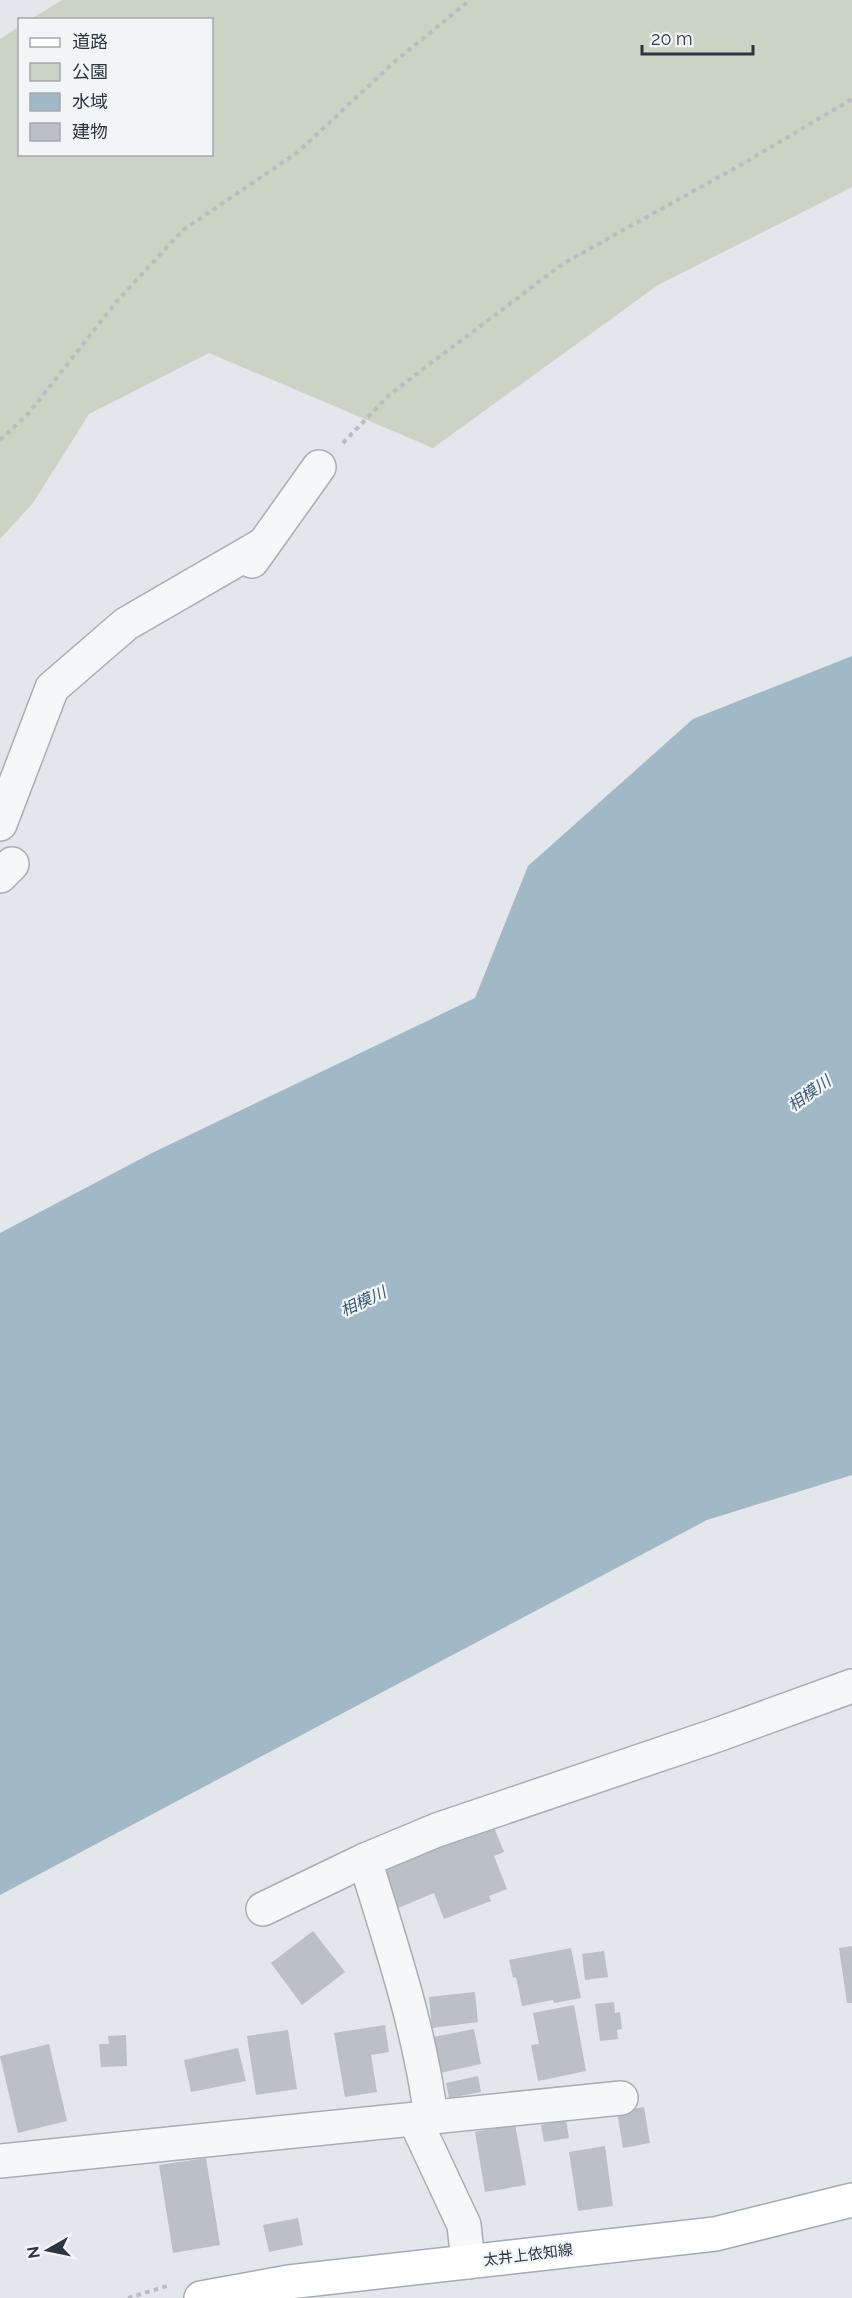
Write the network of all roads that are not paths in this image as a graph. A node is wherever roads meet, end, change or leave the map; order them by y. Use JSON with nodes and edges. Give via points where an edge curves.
{"nodes":[{"id":1,"x":319,"y":467,"type":"road end"},
{"id":2,"x":264,"y":544,"type":"junction"},
{"id":3,"x":236,"y":586,"type":"dead end"},
{"id":4,"x":0,"y":824,"type":"edge"},
{"id":5,"x":852,"y":1686,"type":"edge"},
{"id":6,"x":364,"y":1860,"type":"junction"},
{"id":7,"x":263,"y":1909,"type":"dead end"},
{"id":8,"x":621,"y":2098,"type":"dead end"},
{"id":9,"x":423,"y":2119,"type":"junction"},
{"id":10,"x":0,"y":2161,"type":"edge"},
{"id":11,"x":852,"y":2200,"type":"edge"},
{"id":12,"x":468,"y":2262,"type":"junction"},
{"id":13,"x":201,"y":2298,"type":"edge"}],
"edges":[{"from":1,"to":2,"type":"street"},
{"from":2,"to":3,"type":"street"},
{"from":2,"to":4,"type":"street","via":[[126,624],[52,688]]},
{"from":5,"to":6,"type":"street","via":[[437,1830]]},
{"from":6,"to":7,"type":"street"},
{"from":6,"to":9,"type":"street","via":[[407,1996],[426,2077]]},
{"from":8,"to":9,"type":"street"},
{"from":9,"to":10,"type":"street"},
{"from":9,"to":12,"type":"street","via":[[464,2225]]},
{"from":11,"to":12,"type":"main road","name":"太井上依知線","via":[[715,2234]]},
{"from":12,"to":13,"type":"main road","name":"太井上依知線","via":[[289,2282]]}]}
